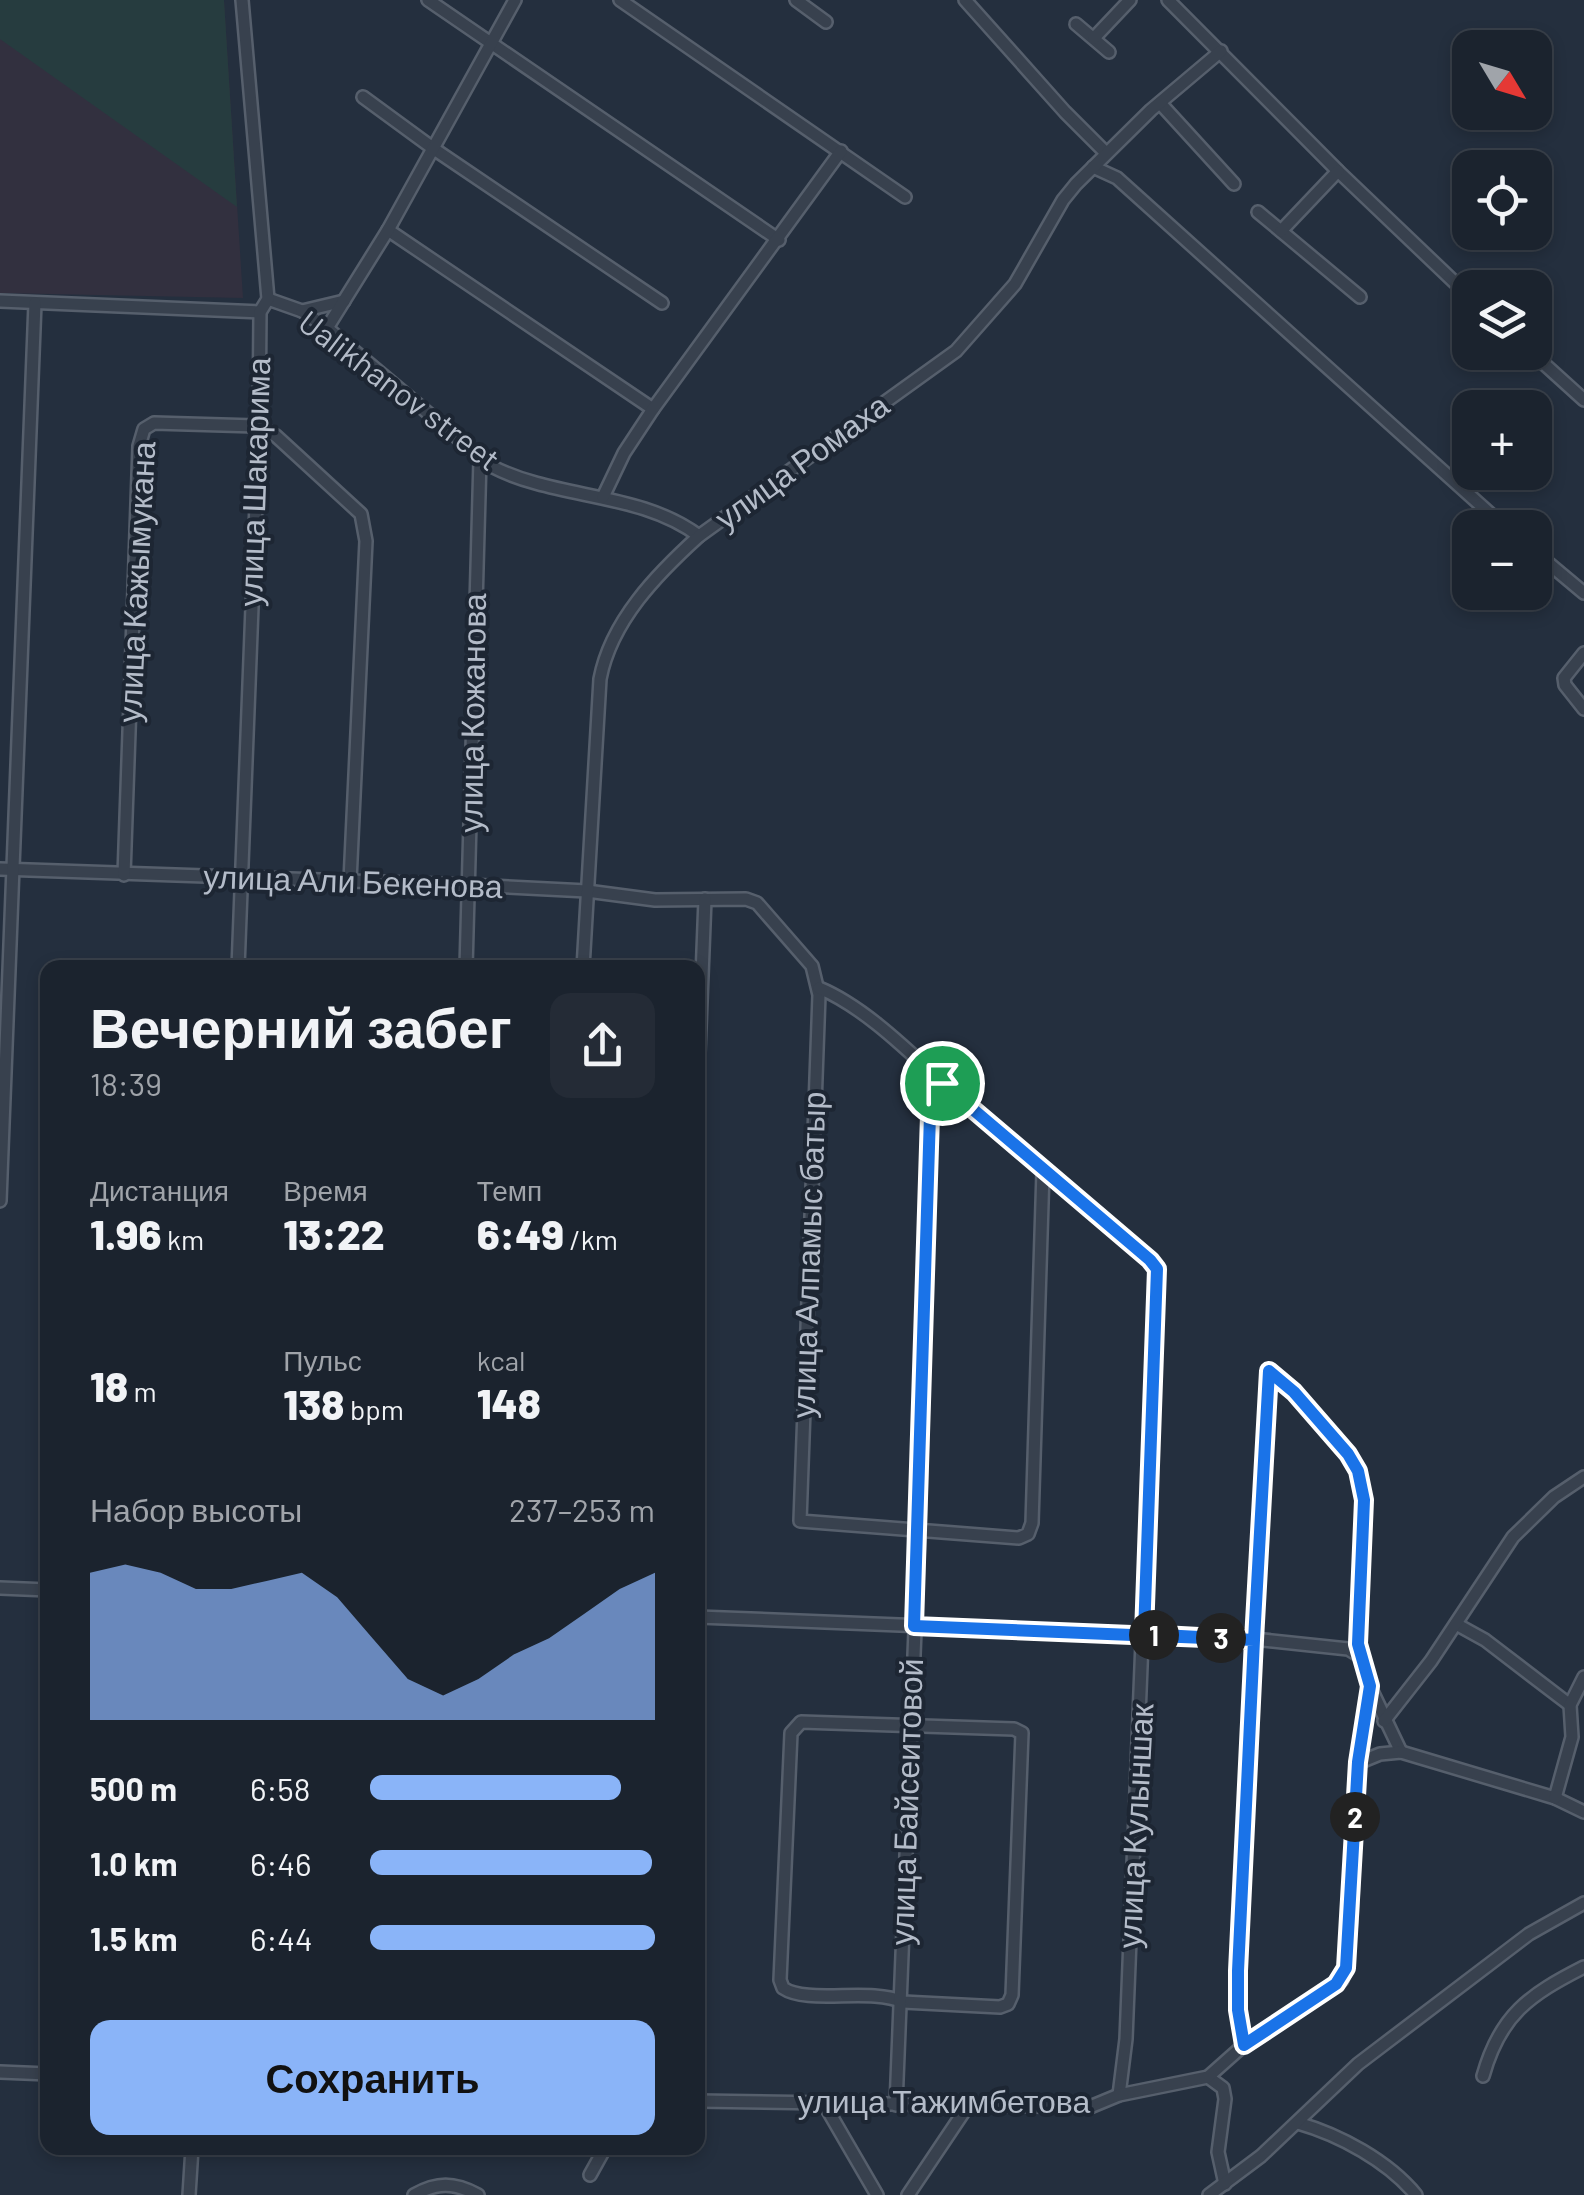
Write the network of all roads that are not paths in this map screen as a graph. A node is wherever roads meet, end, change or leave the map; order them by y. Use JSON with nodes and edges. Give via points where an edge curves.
{"nodes":[{"id":1,"x":242,"y":0,"type":"edge"},
{"id":2,"x":428,"y":0,"type":"edge"},
{"id":3,"x":515,"y":0,"type":"edge"},
{"id":4,"x":620,"y":0,"type":"edge"},
{"id":5,"x":796,"y":0,"type":"edge"},
{"id":6,"x":966,"y":0,"type":"edge"},
{"id":7,"x":1130,"y":0,"type":"edge"},
{"id":8,"x":1168,"y":0,"type":"edge"},
{"id":9,"x":826,"y":22,"type":"dead end"},
{"id":10,"x":1076,"y":24,"type":"dead end"},
{"id":11,"x":1094,"y":38,"type":"junction"},
{"id":12,"x":489,"y":45,"type":"junction"},
{"id":13,"x":1221,"y":50,"type":"junction"},
{"id":14,"x":1109,"y":52,"type":"dead end"},
{"id":15,"x":363,"y":97,"type":"dead end"},
{"id":16,"x":1160,"y":103,"type":"junction"},
{"id":17,"x":434,"y":150,"type":"junction"},
{"id":18,"x":840,"y":151,"type":"junction"},
{"id":19,"x":1106,"y":153,"type":"junction"},
{"id":20,"x":1093,"y":167,"type":"junction"},
{"id":21,"x":1338,"y":171,"type":"junction"},
{"id":22,"x":1234,"y":184,"type":"dead end"},
{"id":23,"x":905,"y":197,"type":"dead end"},
{"id":24,"x":1258,"y":212,"type":"dead end"},
{"id":25,"x":388,"y":230,"type":"junction"},
{"id":26,"x":1280,"y":231,"type":"junction"},
{"id":27,"x":778,"y":240,"type":"junction"},
{"id":28,"x":1452,"y":281,"type":"edge"},
{"id":29,"x":1360,"y":297,"type":"dead end"},
{"id":30,"x":268,"y":299,"type":"junction"},
{"id":31,"x":344,"y":301,"type":"junction"},
{"id":32,"x":0,"y":302,"type":"edge"},
{"id":33,"x":35,"y":302,"type":"junction"},
{"id":34,"x":662,"y":302,"type":"dead end"},
{"id":35,"x":302,"y":311,"type":"junction"},
{"id":36,"x":260,"y":312,"type":"junction"},
{"id":37,"x":327,"y":328,"type":"junction"},
{"id":38,"x":1552,"y":370,"type":"edge"},
{"id":39,"x":1584,"y":400,"type":"edge"},
{"id":40,"x":653,"y":409,"type":"junction"},
{"id":41,"x":259,"y":426,"type":"junction"},
{"id":42,"x":480,"y":459,"type":"junction"},
{"id":43,"x":603,"y":497,"type":"junction"},
{"id":44,"x":1486,"y":510,"type":"edge"},
{"id":45,"x":699,"y":536,"type":"junction"},
{"id":46,"x":1552,"y":567,"type":"edge"},
{"id":47,"x":1584,"y":594,"type":"edge"},
{"id":48,"x":1584,"y":653,"type":"edge"},
{"id":49,"x":1584,"y":709,"type":"edge"},
{"id":50,"x":6,"y":870,"type":"edge"},
{"id":51,"x":124,"y":875,"type":"junction"},
{"id":52,"x":240,"y":877,"type":"junction"},
{"id":53,"x":350,"y":881,"type":"junction"},
{"id":54,"x":470,"y":884,"type":"junction"},
{"id":55,"x":587,"y":891,"type":"junction"},
{"id":56,"x":705,"y":899,"type":"junction"},
{"id":57,"x":238,"y":960,"type":"edge"},
{"id":58,"x":466,"y":960,"type":"edge"},
{"id":59,"x":583,"y":960,"type":"edge"},
{"id":60,"x":703,"y":960,"type":"edge"},
{"id":61,"x":819,"y":988,"type":"junction"},
{"id":62,"x":942,"y":1083,"type":"junction"},
{"id":63,"x":1043,"y":1172,"type":"junction"},
{"id":64,"x":0,"y":1201,"type":"edge"},
{"id":65,"x":1581,"y":1484,"type":"edge"},
{"id":66,"x":918,"y":1530,"type":"junction"},
{"id":67,"x":0,"y":1588,"type":"edge"},
{"id":68,"x":40,"y":1590,"type":"edge"},
{"id":69,"x":705,"y":1616,"type":"edge"},
{"id":70,"x":1456,"y":1624,"type":"junction"},
{"id":71,"x":914,"y":1626,"type":"junction"},
{"id":72,"x":1144,"y":1634,"type":"junction"},
{"id":73,"x":1254,"y":1640,"type":"junction"},
{"id":74,"x":1358,"y":1655,"type":"junction"},
{"id":75,"x":1584,"y":1677,"type":"edge"},
{"id":76,"x":1370,"y":1686,"type":"junction"},
{"id":77,"x":1570,"y":1704,"type":"junction"},
{"id":78,"x":1384,"y":1721,"type":"junction"},
{"id":79,"x":911,"y":1724,"type":"junction"},
{"id":80,"x":1402,"y":1752,"type":"junction"},
{"id":81,"x":1358,"y":1762,"type":"junction"},
{"id":82,"x":1554,"y":1798,"type":"junction"},
{"id":83,"x":1584,"y":1812,"type":"edge"},
{"id":84,"x":1584,"y":1903,"type":"edge"},
{"id":85,"x":1584,"y":1966,"type":"edge"},
{"id":86,"x":900,"y":2001,"type":"junction"},
{"id":87,"x":1244,"y":2045,"type":"junction"},
{"id":88,"x":0,"y":2072,"type":"edge"},
{"id":89,"x":40,"y":2074,"type":"edge"},
{"id":90,"x":1484,"y":2076,"type":"dead end"},
{"id":91,"x":1208,"y":2077,"type":"junction"},
{"id":92,"x":1120,"y":2095,"type":"junction"},
{"id":93,"x":705,"y":2101,"type":"edge"},
{"id":94,"x":823,"y":2102,"type":"junction"},
{"id":95,"x":896,"y":2105,"type":"junction"},
{"id":96,"x":966,"y":2107,"type":"junction"},
{"id":97,"x":1298,"y":2123,"type":"junction"},
{"id":98,"x":192,"y":2155,"type":"edge"},
{"id":99,"x":601,"y":2155,"type":"edge"},
{"id":100,"x":590,"y":2175,"type":"dead end"},
{"id":101,"x":1224,"y":2184,"type":"junction"},
{"id":102,"x":190,"y":2195,"type":"edge"},
{"id":103,"x":414,"y":2195,"type":"edge"},
{"id":104,"x":478,"y":2195,"type":"edge"},
{"id":105,"x":876,"y":2195,"type":"edge"},
{"id":106,"x":908,"y":2195,"type":"edge"},
{"id":107,"x":1209,"y":2195,"type":"edge"},
{"id":108,"x":1416,"y":2195,"type":"edge"}],
"edges":[{"from":1,"to":30,"type":"street"},
{"from":2,"to":12,"type":"street"},
{"from":3,"to":12,"type":"street"},
{"from":4,"to":18,"type":"street"},
{"from":5,"to":9,"type":"street"},
{"from":6,"to":19,"type":"street"},
{"from":7,"to":11,"type":"street"},
{"from":8,"to":13,"type":"street"},
{"from":10,"to":11,"type":"street"},
{"from":11,"to":14,"type":"street"},
{"from":12,"to":17,"type":"street"},
{"from":12,"to":27,"type":"street"},
{"from":13,"to":16,"type":"street","name":"улица Ромаха"},
{"from":13,"to":21,"type":"street"},
{"from":15,"to":17,"type":"street"},
{"from":16,"to":19,"type":"street","name":"улица Ромаха"},
{"from":16,"to":22,"type":"street"},
{"from":17,"to":25,"type":"street"},
{"from":17,"to":34,"type":"street"},
{"from":18,"to":23,"type":"street"},
{"from":18,"to":27,"type":"street"},
{"from":19,"to":20,"type":"street","name":"улица Ромаха"},
{"from":20,"to":44,"type":"street","via":[[1116,178]]},
{"from":20,"to":45,"type":"street","name":"улица Ромаха","via":[[1063,200],[1015,284],[956,351]]},
{"from":21,"to":26,"type":"street"},
{"from":21,"to":28,"type":"street"},
{"from":24,"to":26,"type":"street"},
{"from":25,"to":31,"type":"street"},
{"from":25,"to":40,"type":"street"},
{"from":26,"to":29,"type":"street"},
{"from":27,"to":40,"type":"street"},
{"from":30,"to":35,"type":"street","name":"Ualikhanov street"},
{"from":30,"to":36,"type":"street","name":"улица Шакарима"},
{"from":31,"to":35,"type":"street"},
{"from":31,"to":37,"type":"street"},
{"from":32,"to":33,"type":"street","name":"Ualikhanov street"},
{"from":33,"to":36,"type":"street","name":"Ualikhanov street"},
{"from":33,"to":50,"type":"street"},
{"from":35,"to":37,"type":"street","name":"Ualikhanov street"},
{"from":36,"to":41,"type":"street","name":"улица Шакарима"},
{"from":37,"to":42,"type":"street","name":"Ualikhanov street"},
{"from":38,"to":39,"type":"street"},
{"from":40,"to":43,"type":"street"},
{"from":41,"to":51,"type":"street","name":"улица Кажымукана","via":[[154,423],[142,433]]},
{"from":41,"to":52,"type":"street","name":"улица Шакарима"},
{"from":41,"to":53,"type":"street","via":[[360,514],[365,526]]},
{"from":42,"to":43,"type":"street","name":"Ualikhanov street","via":[[517,477]]},
{"from":42,"to":54,"type":"street","name":"улица Кожанова"},
{"from":43,"to":45,"type":"street","name":"Ualikhanov street","via":[[670,517]]},
{"from":45,"to":55,"type":"street","name":"улица Ромаха","via":[[637,602],[604,660]]},
{"from":46,"to":47,"type":"street"},
{"from":48,"to":49,"type":"street","via":[[1564,682]]},
{"from":50,"to":51,"type":"street","name":"улица Али Бекенова"},
{"from":50,"to":64,"type":"street"},
{"from":51,"to":52,"type":"street","name":"улица Али Бекенова"},
{"from":52,"to":53,"type":"street","name":"улица Али Бекенова"},
{"from":52,"to":57,"type":"street","name":"улица Шакарима"},
{"from":53,"to":54,"type":"street","name":"улица Али Бекенова"},
{"from":54,"to":55,"type":"street","name":"улица Али Бекенова"},
{"from":54,"to":58,"type":"street","name":"улица Кожанова"},
{"from":55,"to":56,"type":"street","name":"улица Али Бекенова","via":[[631,899]]},
{"from":55,"to":59,"type":"street","name":"улица Ромаха"},
{"from":56,"to":60,"type":"street"},
{"from":56,"to":61,"type":"street","name":"улица Али Бекенова","via":[[757,903],[812,966]]},
{"from":61,"to":62,"type":"street"},
{"from":61,"to":66,"type":"street","name":"улица Алпамыс батыр","via":[[800,1521]]},
{"from":62,"to":63,"type":"street"},
{"from":62,"to":66,"type":"street","name":"улица Байсеитовой","via":[[930,1115]]},
{"from":63,"to":66,"type":"street","via":[[1031,1529],[1022,1538]]},
{"from":63,"to":72,"type":"street","name":"улица Кулыншак","via":[[1150,1260],[1159,1277]]},
{"from":65,"to":70,"type":"street","via":[[1554,1497],[1513,1537]]},
{"from":66,"to":71,"type":"street","name":"улица Байсеитовой"},
{"from":67,"to":68,"type":"street"},
{"from":69,"to":71,"type":"street"},
{"from":70,"to":77,"type":"street"},
{"from":70,"to":78,"type":"street"},
{"from":71,"to":72,"type":"street"},
{"from":71,"to":79,"type":"street","name":"улица Байсеитовой"},
{"from":72,"to":73,"type":"street"},
{"from":72,"to":92,"type":"street","name":"улица Кулыншак"},
{"from":73,"to":74,"type":"street"},
{"from":73,"to":74,"type":"street","via":[[1269,1371],[1348,1454],[1362,1485]]},
{"from":73,"to":87,"type":"street","via":[[1238,1971]]},
{"from":74,"to":76,"type":"street"},
{"from":75,"to":77,"type":"street"},
{"from":76,"to":78,"type":"street"},
{"from":76,"to":81,"type":"street"},
{"from":77,"to":82,"type":"street","via":[[1572,1738]]},
{"from":78,"to":80,"type":"street"},
{"from":79,"to":86,"type":"street","name":"улица Байсеитовой"},
{"from":79,"to":86,"type":"street","via":[[1022,1732],[1012,1995],[1000,2007]]},
{"from":79,"to":86,"type":"street","via":[[797,1724],[791,1733],[785,1850],[783,1988]]},
{"from":80,"to":81,"type":"street"},
{"from":80,"to":82,"type":"street"},
{"from":81,"to":87,"type":"street","via":[[1346,1968],[1336,1984]]},
{"from":82,"to":83,"type":"street"},
{"from":84,"to":97,"type":"street","via":[[1530,1934],[1358,2064]]},
{"from":85,"to":90,"type":"street","via":[[1503,2025]]},
{"from":86,"to":95,"type":"street","name":"улица Байсеитовой"},
{"from":87,"to":91,"type":"street"},
{"from":88,"to":89,"type":"street"},
{"from":91,"to":92,"type":"street","name":"улица Тажимбетова"},
{"from":91,"to":101,"type":"street","via":[[1223,2088],[1225,2099],[1218,2152]]},
{"from":92,"to":96,"type":"street","name":"улица Тажимбетова","via":[[1075,2108]]},
{"from":93,"to":94,"type":"street","name":"улица Тажимбетова"},
{"from":94,"to":95,"type":"street","name":"улица Тажимбетова"},
{"from":94,"to":105,"type":"street"},
{"from":95,"to":96,"type":"street","name":"улица Тажимбетова"},
{"from":96,"to":106,"type":"street"},
{"from":97,"to":101,"type":"street"},
{"from":97,"to":108,"type":"street","via":[[1369,2156]]},
{"from":98,"to":102,"type":"street"},
{"from":99,"to":100,"type":"street"},
{"from":101,"to":107,"type":"street"},
{"from":103,"to":104,"type":"street","via":[[443,2184]]}]}
